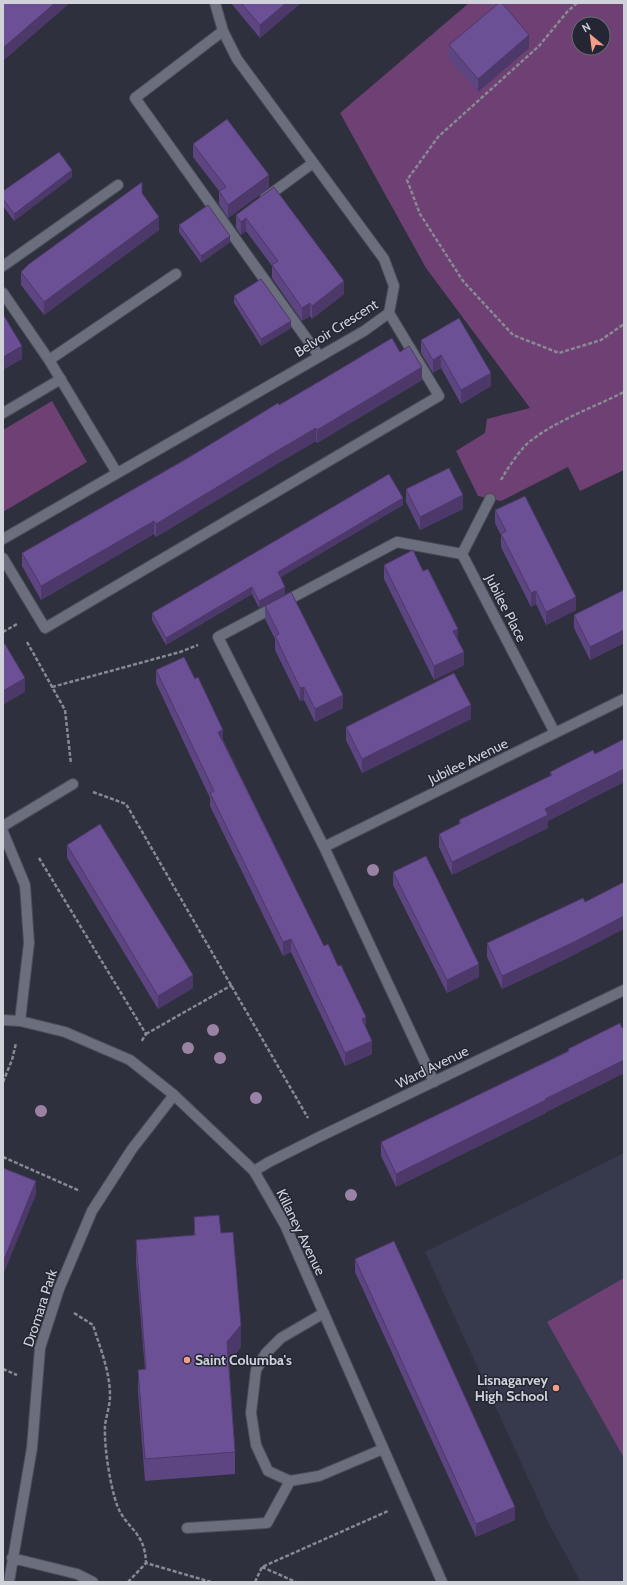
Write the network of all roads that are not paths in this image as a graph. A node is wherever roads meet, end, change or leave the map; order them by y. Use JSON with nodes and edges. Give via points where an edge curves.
{"nodes":[{"id":1,"x":215,"y":3,"type":"edge"},
{"id":2,"x":223,"y":31,"type":"junction"},
{"id":3,"x":313,"y":163,"type":"junction"},
{"id":4,"x":118,"y":185,"type":"dead end"},
{"id":5,"x":258,"y":204,"type":"edge"},
{"id":6,"x":3,"y":266,"type":"edge"},
{"id":7,"x":176,"y":274,"type":"dead end"},
{"id":8,"x":4,"y":297,"type":"edge"},
{"id":9,"x":389,"y":313,"type":"junction"},
{"id":10,"x":319,"y":356,"type":"junction"},
{"id":11,"x":49,"y":360,"type":"junction"},
{"id":12,"x":62,"y":380,"type":"junction"},
{"id":13,"x":3,"y":413,"type":"edge"},
{"id":14,"x":117,"y":472,"type":"junction"},
{"id":15,"x":490,"y":499,"type":"road end"},
{"id":16,"x":3,"y":539,"type":"edge"},
{"id":17,"x":462,"y":554,"type":"junction"},
{"id":18,"x":3,"y":558,"type":"edge"},
{"id":19,"x":624,"y":699,"type":"edge"},
{"id":20,"x":555,"y":733,"type":"junction"},
{"id":21,"x":73,"y":784,"type":"road end"},
{"id":22,"x":3,"y":826,"type":"edge"},
{"id":23,"x":3,"y":832,"type":"edge"},
{"id":24,"x":324,"y":847,"type":"junction"},
{"id":25,"x":624,"y":990,"type":"edge"},
{"id":26,"x":3,"y":1020,"type":"edge"},
{"id":27,"x":20,"y":1021,"type":"junction"},
{"id":28,"x":434,"y":1082,"type":"junction"},
{"id":29,"x":174,"y":1095,"type":"junction"},
{"id":30,"x":254,"y":1171,"type":"junction"},
{"id":31,"x":324,"y":1313,"type":"junction"},
{"id":32,"x":384,"y":1449,"type":"junction"},
{"id":33,"x":290,"y":1481,"type":"junction"},
{"id":34,"x":187,"y":1528,"type":"dead end"},
{"id":35,"x":12,"y":1558,"type":"junction"},
{"id":36,"x":9,"y":1582,"type":"edge"},
{"id":37,"x":93,"y":1582,"type":"edge"},
{"id":38,"x":442,"y":1582,"type":"edge"}],
"edges":[{"from":1,"to":2,"type":"street","name":"Belvoir Crescent"},
{"from":2,"to":3,"type":"street","name":"Belvoir Crescent","via":[[238,59]]},
{"from":2,"to":10,"type":"street","via":[[135,98],[230,225]]},
{"from":3,"to":5,"type":"street"},
{"from":3,"to":9,"type":"street","name":"Belvoir Crescent","via":[[384,259],[394,286]]},
{"from":4,"to":6,"type":"street"},
{"from":7,"to":11,"type":"street"},
{"from":8,"to":11,"type":"street"},
{"from":9,"to":10,"type":"street","name":"Belvoir Crescent"},
{"from":9,"to":18,"type":"street","via":[[439,396],[45,628]]},
{"from":10,"to":14,"type":"street","name":"Belvoir Crescent"},
{"from":11,"to":12,"type":"street"},
{"from":12,"to":13,"type":"street"},
{"from":12,"to":14,"type":"street"},
{"from":14,"to":16,"type":"street","name":"Belvoir Crescent"},
{"from":15,"to":17,"type":"street"},
{"from":17,"to":20,"type":"street","name":"Jubilee Place"},
{"from":17,"to":24,"type":"street","via":[[397,542],[218,638]]},
{"from":19,"to":20,"type":"street","name":"Jubilee Avenue"},
{"from":20,"to":24,"type":"street","name":"Jubilee Avenue"},
{"from":21,"to":22,"type":"street"},
{"from":23,"to":27,"type":"street","via":[[25,885],[29,943]]},
{"from":24,"to":28,"type":"street"},
{"from":25,"to":28,"type":"street","name":"Ward Avenue"},
{"from":26,"to":27,"type":"street","name":"Killaney Avenue"},
{"from":27,"to":29,"type":"street","name":"Killaney Avenue","via":[[64,1032],[130,1060]]},
{"from":28,"to":30,"type":"street","name":"Ward Avenue"},
{"from":29,"to":30,"type":"street","name":"Killaney Avenue"},
{"from":29,"to":35,"type":"street","name":"Dromara Park","via":[[132,1148],[92,1211],[54,1302],[40,1348],[32,1448]]},
{"from":30,"to":31,"type":"street","name":"Killaney Avenue","via":[[285,1224]]},
{"from":31,"to":32,"type":"street","name":"Killaney Avenue"},
{"from":31,"to":33,"type":"street","via":[[281,1338],[266,1353],[256,1370],[251,1413],[256,1445],[268,1471]]},
{"from":32,"to":33,"type":"street","via":[[319,1476]]},
{"from":32,"to":38,"type":"street","name":"Killaney Avenue"},
{"from":33,"to":34,"type":"street","via":[[267,1523]]},
{"from":35,"to":36,"type":"street","name":"Dromara Park"},
{"from":35,"to":37,"type":"street","via":[[77,1574]]}]}
